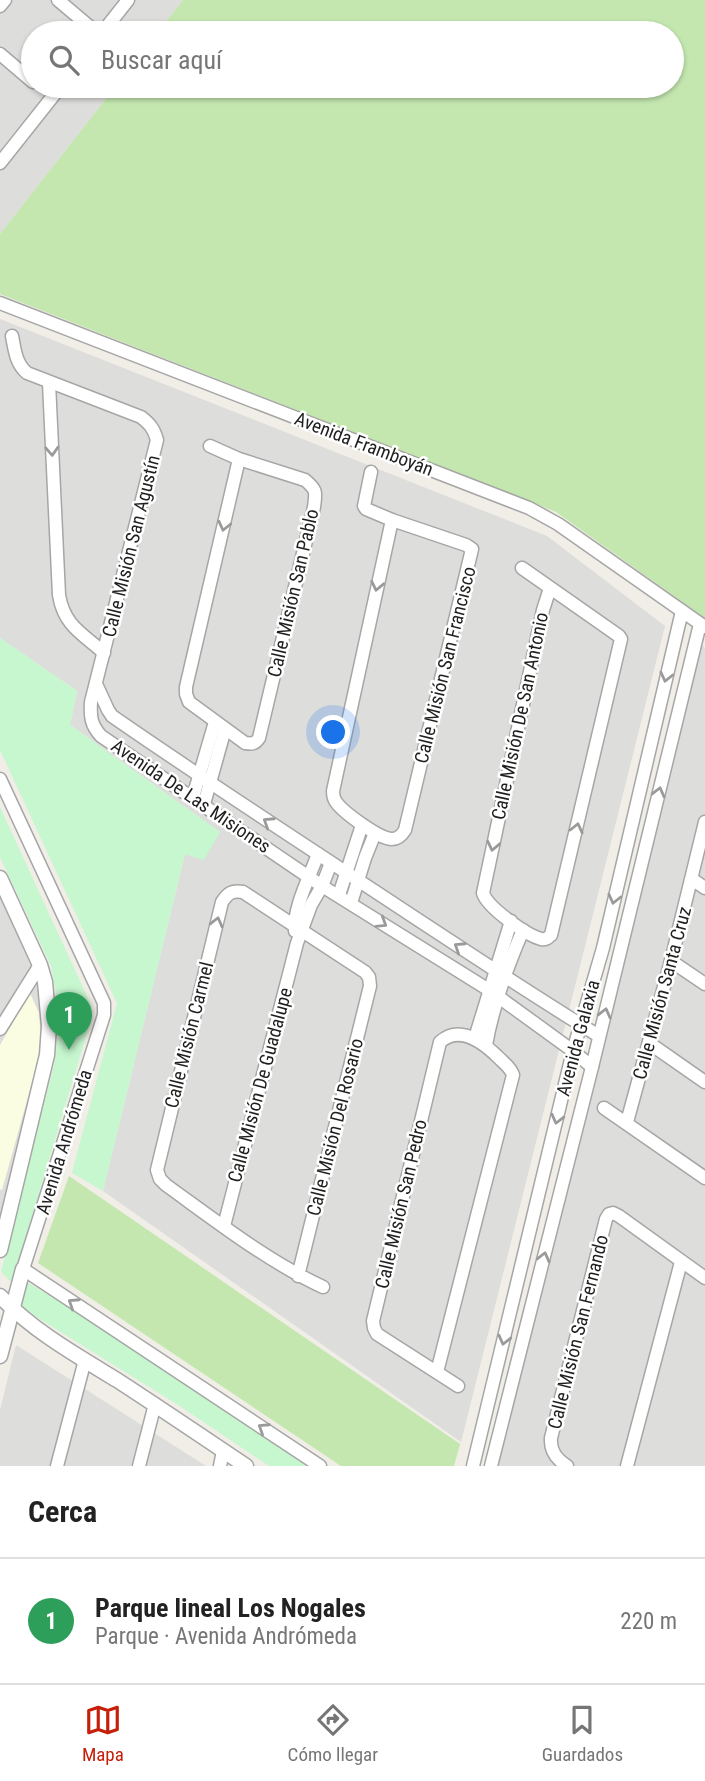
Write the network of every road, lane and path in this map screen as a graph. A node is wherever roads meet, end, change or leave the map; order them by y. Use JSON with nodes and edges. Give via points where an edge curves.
{"nodes":[{"id":1,"x":5,"y":0,"type":"edge"},
{"id":2,"x":58,"y":0,"type":"edge"},
{"id":3,"x":128,"y":0,"type":"edge"},
{"id":4,"x":0,"y":6,"type":"edge"},
{"id":5,"x":84,"y":21,"type":"edge"},
{"id":6,"x":110,"y":21,"type":"edge"},
{"id":7,"x":0,"y":54,"type":"edge"},
{"id":8,"x":21,"y":72,"type":"edge"},
{"id":9,"x":51,"y":98,"type":"edge"},
{"id":10,"x":1,"y":160,"type":"edge"},
{"id":11,"x":0,"y":303,"type":"edge"},
{"id":12,"x":12,"y":336,"type":"dead end"},
{"id":13,"x":49,"y":383,"type":"junction"},
{"id":14,"x":210,"y":446,"type":"dead end"},
{"id":15,"x":239,"y":459,"type":"junction"},
{"id":16,"x":371,"y":472,"type":"dead end"},
{"id":17,"x":392,"y":520,"type":"junction"},
{"id":18,"x":522,"y":568,"type":"dead end"},
{"id":19,"x":550,"y":588,"type":"junction"},
{"id":20,"x":682,"y":611,"type":"junction"},
{"id":21,"x":703,"y":626,"type":"edge"},
{"id":22,"x":104,"y":653,"type":"junction"},
{"id":23,"x":97,"y":686,"type":"junction"},
{"id":24,"x":220,"y":725,"type":"junction"},
{"id":25,"x":0,"y":779,"type":"edge"},
{"id":26,"x":204,"y":780,"type":"junction"},
{"id":27,"x":198,"y":801,"type":"junction"},
{"id":28,"x":705,"y":822,"type":"edge"},
{"id":29,"x":362,"y":825,"type":"junction"},
{"id":30,"x":375,"y":833,"type":"junction"},
{"id":31,"x":318,"y":854,"type":"junction"},
{"id":32,"x":331,"y":863,"type":"junction"},
{"id":33,"x":346,"y":873,"type":"junction"},
{"id":34,"x":310,"y":876,"type":"junction"},
{"id":35,"x":0,"y":878,"type":"edge"},
{"id":36,"x":692,"y":879,"type":"junction"},
{"id":37,"x":358,"y":880,"type":"junction"},
{"id":38,"x":323,"y":886,"type":"junction"},
{"id":39,"x":705,"y":888,"type":"edge"},
{"id":40,"x":339,"y":895,"type":"junction"},
{"id":41,"x":351,"y":903,"type":"junction"},
{"id":42,"x":510,"y":921,"type":"junction"},
{"id":43,"x":523,"y":930,"type":"junction"},
{"id":44,"x":298,"y":933,"type":"junction"},
{"id":45,"x":603,"y":948,"type":"junction"},
{"id":46,"x":619,"y":956,"type":"junction"},
{"id":47,"x":671,"y":961,"type":"junction"},
{"id":48,"x":40,"y":965,"type":"junction"},
{"id":49,"x":500,"y":974,"type":"junction"},
{"id":50,"x":705,"y":984,"type":"edge"},
{"id":51,"x":493,"y":994,"type":"junction"},
{"id":52,"x":581,"y":1026,"type":"junction"},
{"id":53,"x":0,"y":1029,"type":"edge"},
{"id":54,"x":599,"y":1036,"type":"junction"},
{"id":55,"x":481,"y":1042,"type":"junction"},
{"id":56,"x":649,"y":1043,"type":"junction"},
{"id":57,"x":573,"y":1051,"type":"junction"},
{"id":58,"x":592,"y":1067,"type":"junction"},
{"id":59,"x":705,"y":1082,"type":"edge"},
{"id":60,"x":604,"y":1108,"type":"dead end"},
{"id":61,"x":627,"y":1122,"type":"junction"},
{"id":62,"x":705,"y":1178,"type":"edge"},
{"id":63,"x":224,"y":1226,"type":"junction"},
{"id":64,"x":0,"y":1248,"type":"edge"},
{"id":65,"x":681,"y":1262,"type":"junction"},
{"id":66,"x":23,"y":1269,"type":"junction"},
{"id":67,"x":298,"y":1276,"type":"junction"},
{"id":68,"x":705,"y":1278,"type":"edge"},
{"id":69,"x":323,"y":1287,"type":"dead end"},
{"id":70,"x":0,"y":1296,"type":"edge"},
{"id":71,"x":11,"y":1308,"type":"junction"},
{"id":72,"x":4,"y":1322,"type":"edge"},
{"id":73,"x":47,"y":1336,"type":"junction"},
{"id":74,"x":0,"y":1356,"type":"edge"},
{"id":75,"x":85,"y":1360,"type":"junction"},
{"id":76,"x":437,"y":1372,"type":"junction"},
{"id":77,"x":458,"y":1386,"type":"dead end"},
{"id":78,"x":155,"y":1404,"type":"junction"},
{"id":79,"x":223,"y":1451,"type":"junction"},
{"id":80,"x":57,"y":1466,"type":"edge"},
{"id":81,"x":139,"y":1466,"type":"edge"},
{"id":82,"x":220,"y":1466,"type":"edge"},
{"id":83,"x":246,"y":1466,"type":"edge"},
{"id":84,"x":320,"y":1466,"type":"edge"},
{"id":85,"x":473,"y":1466,"type":"edge"},
{"id":86,"x":491,"y":1466,"type":"edge"},
{"id":87,"x":567,"y":1466,"type":"edge"},
{"id":88,"x":626,"y":1466,"type":"edge"}],
"edges":[{"from":1,"to":4,"type":"street"},
{"from":2,"to":5,"type":"street"},
{"from":3,"to":6,"type":"street"},
{"from":7,"to":8,"type":"street"},
{"from":9,"to":10,"type":"street"},
{"from":11,"to":20,"type":"street","name":"Avenida Framboyán","via":[[529,508]]},
{"from":12,"to":13,"type":"street","name":"Calle Misión San Agustín","via":[[21,368]]},
{"from":13,"to":22,"type":"street","name":"Calle Misión San Agustín","one_way":true,"via":[[61,608],[67,621]]},
{"from":13,"to":22,"type":"street","name":"Calle Misión San Agustín","via":[[141,417],[155,430],[157,440]]},
{"from":14,"to":15,"type":"street","name":"Calle Misión San Pablo"},
{"from":15,"to":24,"type":"street","name":"Calle Misión San Pablo","one_way":true,"via":[[186,687],[189,702]]},
{"from":15,"to":24,"type":"street","name":"Calle Misión San Pablo","via":[[305,480],[316,493],[259,738],[256,743],[245,743]]},
{"from":16,"to":17,"type":"street","name":"Calle Misión San Francisco","via":[[364,506]]},
{"from":17,"to":29,"type":"street","one_way":true,"via":[[333,791],[337,803]]},
{"from":17,"to":30,"type":"street","name":"Calle Misión San Francisco","via":[[466,545],[472,552],[405,830],[395,839]]},
{"from":18,"to":19,"type":"street"},
{"from":19,"to":42,"type":"street","name":"Calle Misión De San Antonio","one_way":true,"via":[[483,893]]},
{"from":43,"to":19,"type":"street","name":"Calle Misión De San Antonio","one_way":true,"via":[[542,939],[551,935],[621,639]]},
{"from":20,"to":21,"type":"street","name":"Avenida Framboyán"},
{"from":20,"to":45,"type":"street","name":"Avenida Galaxia","one_way":true},
{"from":46,"to":21,"type":"street","name":"Avenida Galaxia","one_way":true},
{"from":22,"to":23,"type":"street","name":"Calle Misión San Agustín"},
{"from":23,"to":26,"type":"street","name":"Avenida De Las Misiones","via":[[112,716]]},
{"from":23,"to":27,"type":"street","name":"Avenida De Las Misiones","via":[[90,712],[93,727]]},
{"from":24,"to":26,"type":"street"},
{"from":25,"to":66,"type":"street","name":"Avenida Andrómeda","via":[[104,1003]]},
{"from":26,"to":27,"type":"street"},
{"from":31,"to":26,"type":"street","name":"Avenida De Las Misiones","one_way":true},
{"from":27,"to":34,"type":"street","name":"Avenida De Las Misiones"},
{"from":28,"to":36,"type":"street","name":"Calle Misión Santa Cruz"},
{"from":29,"to":30,"type":"street"},
{"from":29,"to":33,"type":"street"},
{"from":30,"to":37,"type":"street"},
{"from":31,"to":32,"type":"street","name":"Avenida De Las Misiones"},
{"from":31,"to":34,"type":"street","name":"Calle Misión De Guadalupe"},
{"from":32,"to":33,"type":"street","name":"Avenida De Las Misiones"},
{"from":32,"to":38,"type":"street","name":"Calle Misión De Guadalupe"},
{"from":33,"to":37,"type":"street","name":"Avenida De Las Misiones"},
{"from":33,"to":40,"type":"street"},
{"from":34,"to":38,"type":"street","name":"Avenida De Las Misiones"},
{"from":34,"to":44,"type":"street","name":"Calle Misión De Guadalupe","via":[[300,901]]},
{"from":35,"to":48,"type":"street","name":"Avenida Andrómeda"},
{"from":36,"to":39,"type":"street"},
{"from":36,"to":47,"type":"street","name":"Calle Misión Santa Cruz"},
{"from":37,"to":41,"type":"street"},
{"from":49,"to":37,"type":"street","name":"Avenida De Las Misiones","one_way":true},
{"from":38,"to":40,"type":"street","name":"Avenida De Las Misiones"},
{"from":38,"to":44,"type":"street","name":"Calle Misión De Guadalupe"},
{"from":40,"to":41,"type":"street","name":"Avenida De Las Misiones"},
{"from":41,"to":51,"type":"street","name":"Avenida De Las Misiones","one_way":true},
{"from":42,"to":43,"type":"street","name":"Calle Misión De San Antonio"},
{"from":42,"to":49,"type":"street"},
{"from":43,"to":49,"type":"street"},
{"from":44,"to":63,"type":"street","name":"Calle Misión De Guadalupe"},
{"from":63,"to":44,"type":"street","name":"Calle Misión Carmel","one_way":true,"via":[[166,1185],[157,1170],[222,902],[235,890],[243,892]]},
{"from":44,"to":67,"type":"street","name":"Calle Misión Del Rosario","via":[[365,972],[370,986]]},
{"from":45,"to":46,"type":"street"},
{"from":45,"to":52,"type":"street","name":"Avenida Galaxia"},
{"from":54,"to":46,"type":"street","name":"Avenida Galaxia","one_way":true},
{"from":47,"to":50,"type":"street"},
{"from":47,"to":56,"type":"street","name":"Calle Misión Santa Cruz"},
{"from":48,"to":53,"type":"street"},
{"from":48,"to":64,"type":"street","name":"Avenida Andrómeda","via":[[49,1026],[47,1055]]},
{"from":49,"to":51,"type":"street"},
{"from":49,"to":52,"type":"street","name":"Avenida De Las Misiones"},
{"from":51,"to":55,"type":"street"},
{"from":51,"to":57,"type":"street","name":"Avenida De Las Misiones"},
{"from":52,"to":54,"type":"street","name":"Avenida De Las Misiones"},
{"from":52,"to":57,"type":"street","name":"Avenida Galaxia"},
{"from":54,"to":58,"type":"street","name":"Avenida Galaxia"},
{"from":55,"to":76,"type":"street","via":[[513,1075]]},
{"from":55,"to":76,"type":"street","name":"Calle Misión San Pedro","via":[[456,1035],[440,1042],[373,1321],[377,1334]]},
{"from":56,"to":59,"type":"street"},
{"from":56,"to":61,"type":"street","name":"Calle Misión Santa Cruz"},
{"from":57,"to":58,"type":"street","name":"Avenida De Las Misiones"},
{"from":57,"to":85,"type":"street","name":"Avenida Galaxia","one_way":true},
{"from":86,"to":58,"type":"street","name":"Avenida Galaxia","one_way":true},
{"from":60,"to":61,"type":"street"},
{"from":61,"to":62,"type":"street"},
{"from":63,"to":67,"type":"street"},
{"from":65,"to":68,"type":"street"},
{"from":65,"to":87,"type":"street","name":"Calle Misión San Fernando","via":[[609,1214],[554,1425],[551,1446]]},
{"from":65,"to":88,"type":"street"},
{"from":66,"to":71,"type":"street","name":"Avenida Andrómeda"},
{"from":84,"to":66,"type":"street","one_way":true},
{"from":67,"to":69,"type":"street"},
{"from":70,"to":71,"type":"street"},
{"from":71,"to":72,"type":"street","name":"Avenida Andrómeda"},
{"from":71,"to":73,"type":"street"},
{"from":72,"to":73,"type":"street"},
{"from":72,"to":74,"type":"street","name":"Avenida Andrómeda"},
{"from":73,"to":75,"type":"street"},
{"from":75,"to":78,"type":"street"},
{"from":75,"to":80,"type":"street"},
{"from":76,"to":77,"type":"street","name":"Calle Misión San Pedro"},
{"from":78,"to":79,"type":"street"},
{"from":78,"to":81,"type":"street"},
{"from":79,"to":82,"type":"street"},
{"from":79,"to":83,"type":"street"}]}
